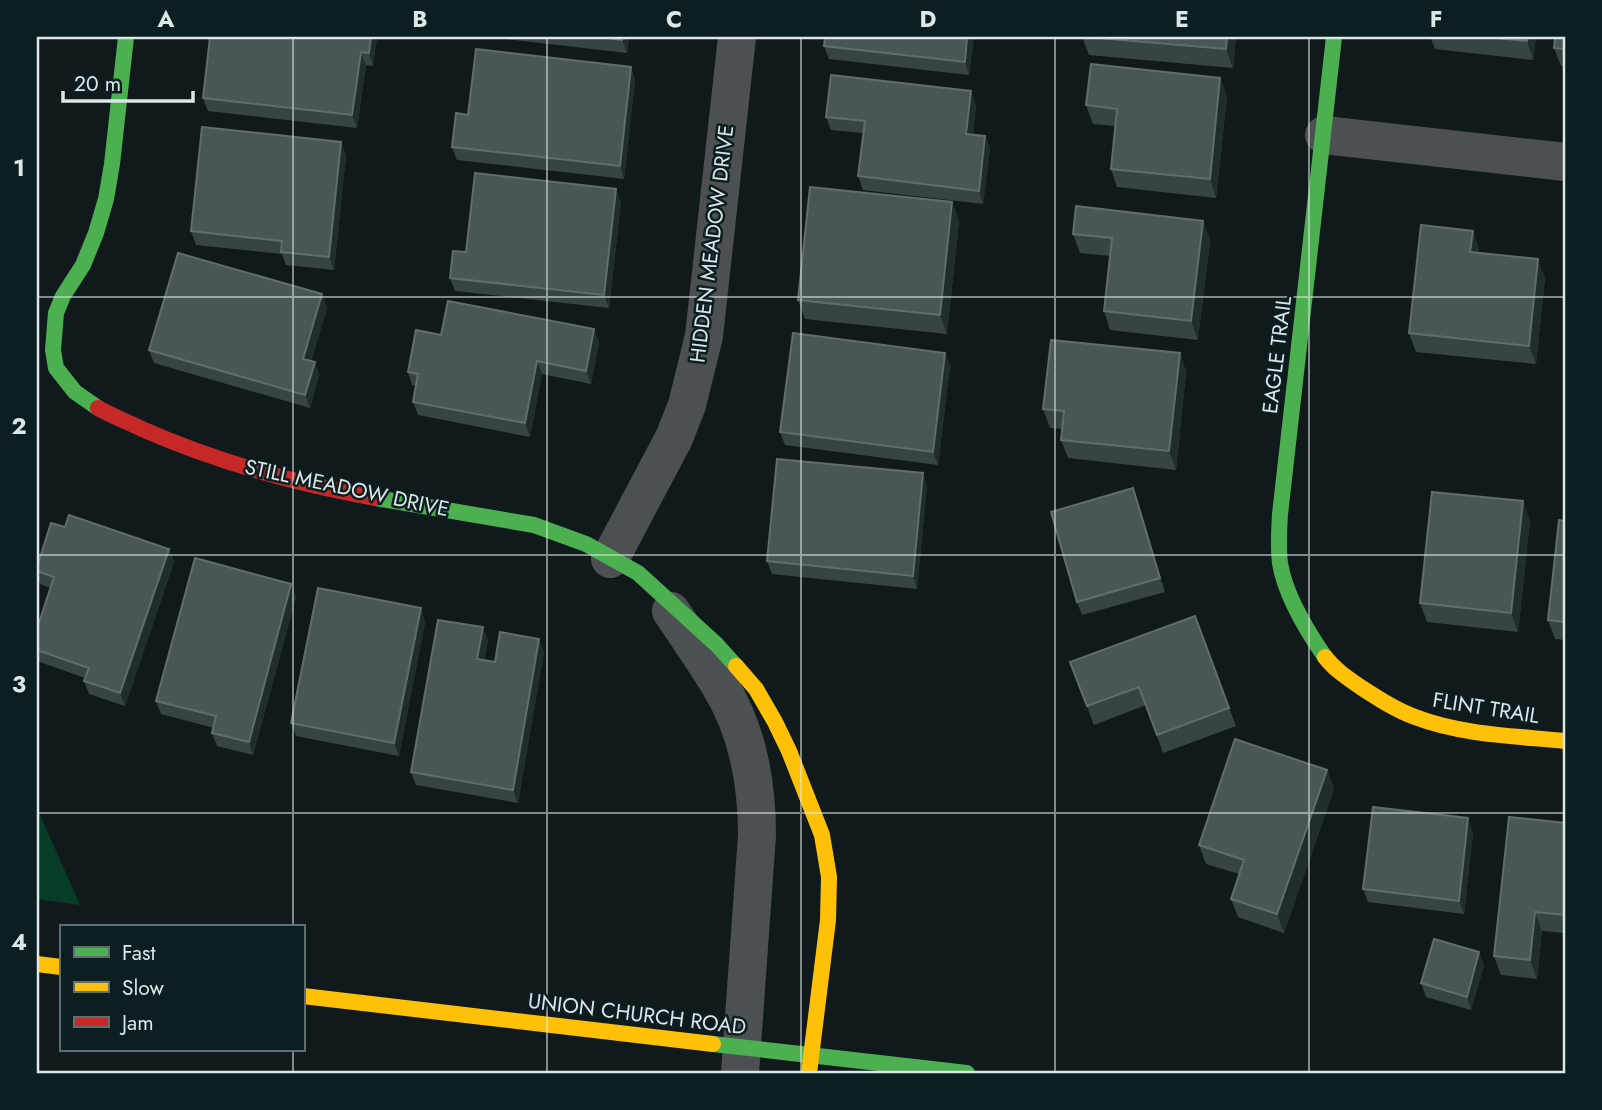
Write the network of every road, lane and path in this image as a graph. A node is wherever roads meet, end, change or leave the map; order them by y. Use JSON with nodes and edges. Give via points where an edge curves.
{"nodes":[{"id":1,"x":126,"y":37,"type":"edge"},
{"id":2,"x":737,"y":37,"type":"edge"},
{"id":3,"x":1334,"y":37,"type":"edge"},
{"id":4,"x":1324,"y":135,"type":"junction"},
{"id":5,"x":1565,"y":162,"type":"edge"},
{"id":6,"x":610,"y":559,"type":"junction"},
{"id":7,"x":657,"y":590,"type":"junction"},
{"id":8,"x":1332,"y":666,"type":"joint"},
{"id":9,"x":1565,"y":741,"type":"edge"},
{"id":10,"x":37,"y":964,"type":"edge"},
{"id":11,"x":60,"y":967,"type":"edge"},
{"id":12,"x":304,"y":996,"type":"edge"},
{"id":13,"x":811,"y":1056,"type":"junction"},
{"id":14,"x":742,"y":1060,"type":"edge"},
{"id":15,"x":809,"y":1073,"type":"edge"},
{"id":16,"x":967,"y":1073,"type":"edge"}],
"edges":[{"from":1,"to":6,"type":"street","name":"STILL MEADOW DRIVE","via":[[106,199],[83,265],[56,313],[56,368],[75,392],[100,410],[228,462],[361,495],[534,525],[586,544]]},
{"from":2,"to":6,"type":"street","name":"HIDDEN MEADOW DRIVE","via":[[697,370],[674,438]]},
{"from":3,"to":4,"type":"street","name":"EAGLE TRAIL"},
{"from":4,"to":5,"type":"street"},
{"from":4,"to":8,"type":"street","name":"EAGLE TRAIL","via":[[1279,538],[1281,568],[1290,592],[1314,642]]},
{"from":6,"to":7,"type":"street","name":"STILL MEADOW DRIVE","via":[[638,573]]},
{"from":7,"to":13,"type":"street","name":"STILL MEADOW DRIVE","via":[[717,645],[756,689],[789,751],[822,835],[829,877],[828,920]]},
{"from":7,"to":14,"type":"street","name":"STILL MEADOW DRIVE","via":[[720,684],[746,741],[753,772],[757,835]]},
{"from":8,"to":9,"type":"street","name":"FLINT TRAIL","via":[[1390,706],[1421,720]]},
{"from":10,"to":11,"type":"street"},
{"from":12,"to":14,"type":"street","name":"UNION CHURCH ROAD"},
{"from":13,"to":14,"type":"street","name":"UNION CHURCH ROAD"},
{"from":13,"to":15,"type":"street","name":"STILL MEADOW DRIVE"},
{"from":13,"to":16,"type":"street","name":"UNION CHURCH ROAD"}]}
